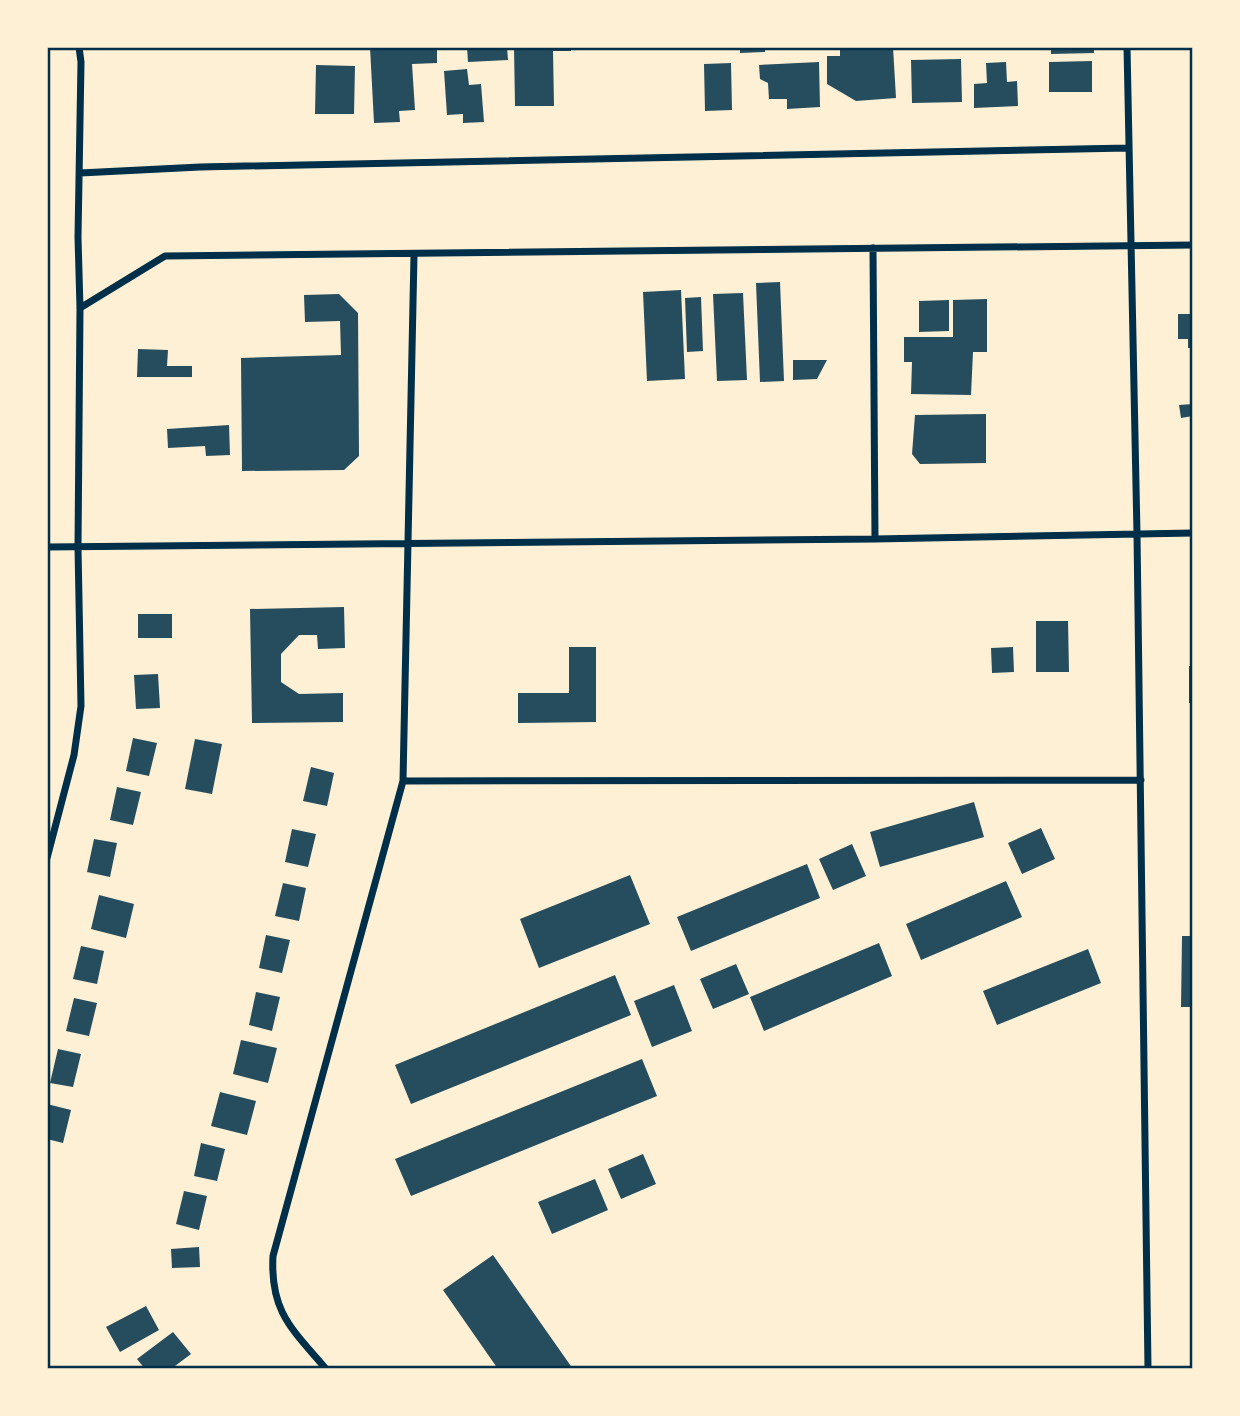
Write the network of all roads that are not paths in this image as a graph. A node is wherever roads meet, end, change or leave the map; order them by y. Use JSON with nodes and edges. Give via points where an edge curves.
{"nodes":[{"id":1,"x":79,"y":47,"type":"edge"},
{"id":2,"x":1128,"y":47,"type":"edge"},
{"id":3,"x":1128,"y":148,"type":"junction"},
{"id":4,"x":80,"y":173,"type":"junction"},
{"id":5,"x":1193,"y":245,"type":"edge"},
{"id":6,"x":1130,"y":246,"type":"junction"},
{"id":7,"x":873,"y":248,"type":"junction"},
{"id":8,"x":414,"y":255,"type":"junction"},
{"id":9,"x":80,"y":308,"type":"junction"},
{"id":10,"x":1193,"y":533,"type":"edge"},
{"id":11,"x":1137,"y":534,"type":"junction"},
{"id":12,"x":875,"y":539,"type":"junction"},
{"id":13,"x":408,"y":544,"type":"junction"},
{"id":14,"x":47,"y":547,"type":"edge"},
{"id":15,"x":78,"y":547,"type":"junction"},
{"id":16,"x":1141,"y":780,"type":"junction"},
{"id":17,"x":403,"y":781,"type":"junction"},
{"id":18,"x":47,"y":858,"type":"edge"},
{"id":19,"x":326,"y":1369,"type":"edge"},
{"id":20,"x":1148,"y":1369,"type":"edge"}],
"edges":[{"from":1,"to":4,"type":"street"},
{"from":2,"to":3,"type":"street"},
{"from":3,"to":4,"type":"street"},
{"from":3,"to":6,"type":"street"},
{"from":4,"to":9,"type":"street"},
{"from":5,"to":6,"type":"street"},
{"from":6,"to":7,"type":"street"},
{"from":6,"to":11,"type":"street"},
{"from":7,"to":8,"type":"street"},
{"from":7,"to":12,"type":"street"},
{"from":8,"to":9,"type":"street","via":[[165,256]]},
{"from":8,"to":13,"type":"street"},
{"from":9,"to":15,"type":"street"},
{"from":10,"to":11,"type":"street"},
{"from":11,"to":12,"type":"street"},
{"from":11,"to":16,"type":"street"},
{"from":12,"to":13,"type":"street"},
{"from":13,"to":15,"type":"street"},
{"from":13,"to":17,"type":"street"},
{"from":14,"to":15,"type":"street"},
{"from":15,"to":18,"type":"street","via":[[81,706],[74,755]]},
{"from":16,"to":17,"type":"street"},
{"from":16,"to":20,"type":"street"},
{"from":17,"to":19,"type":"street","via":[[274,1256],[272,1282],[278,1303],[291,1327]]}]}
